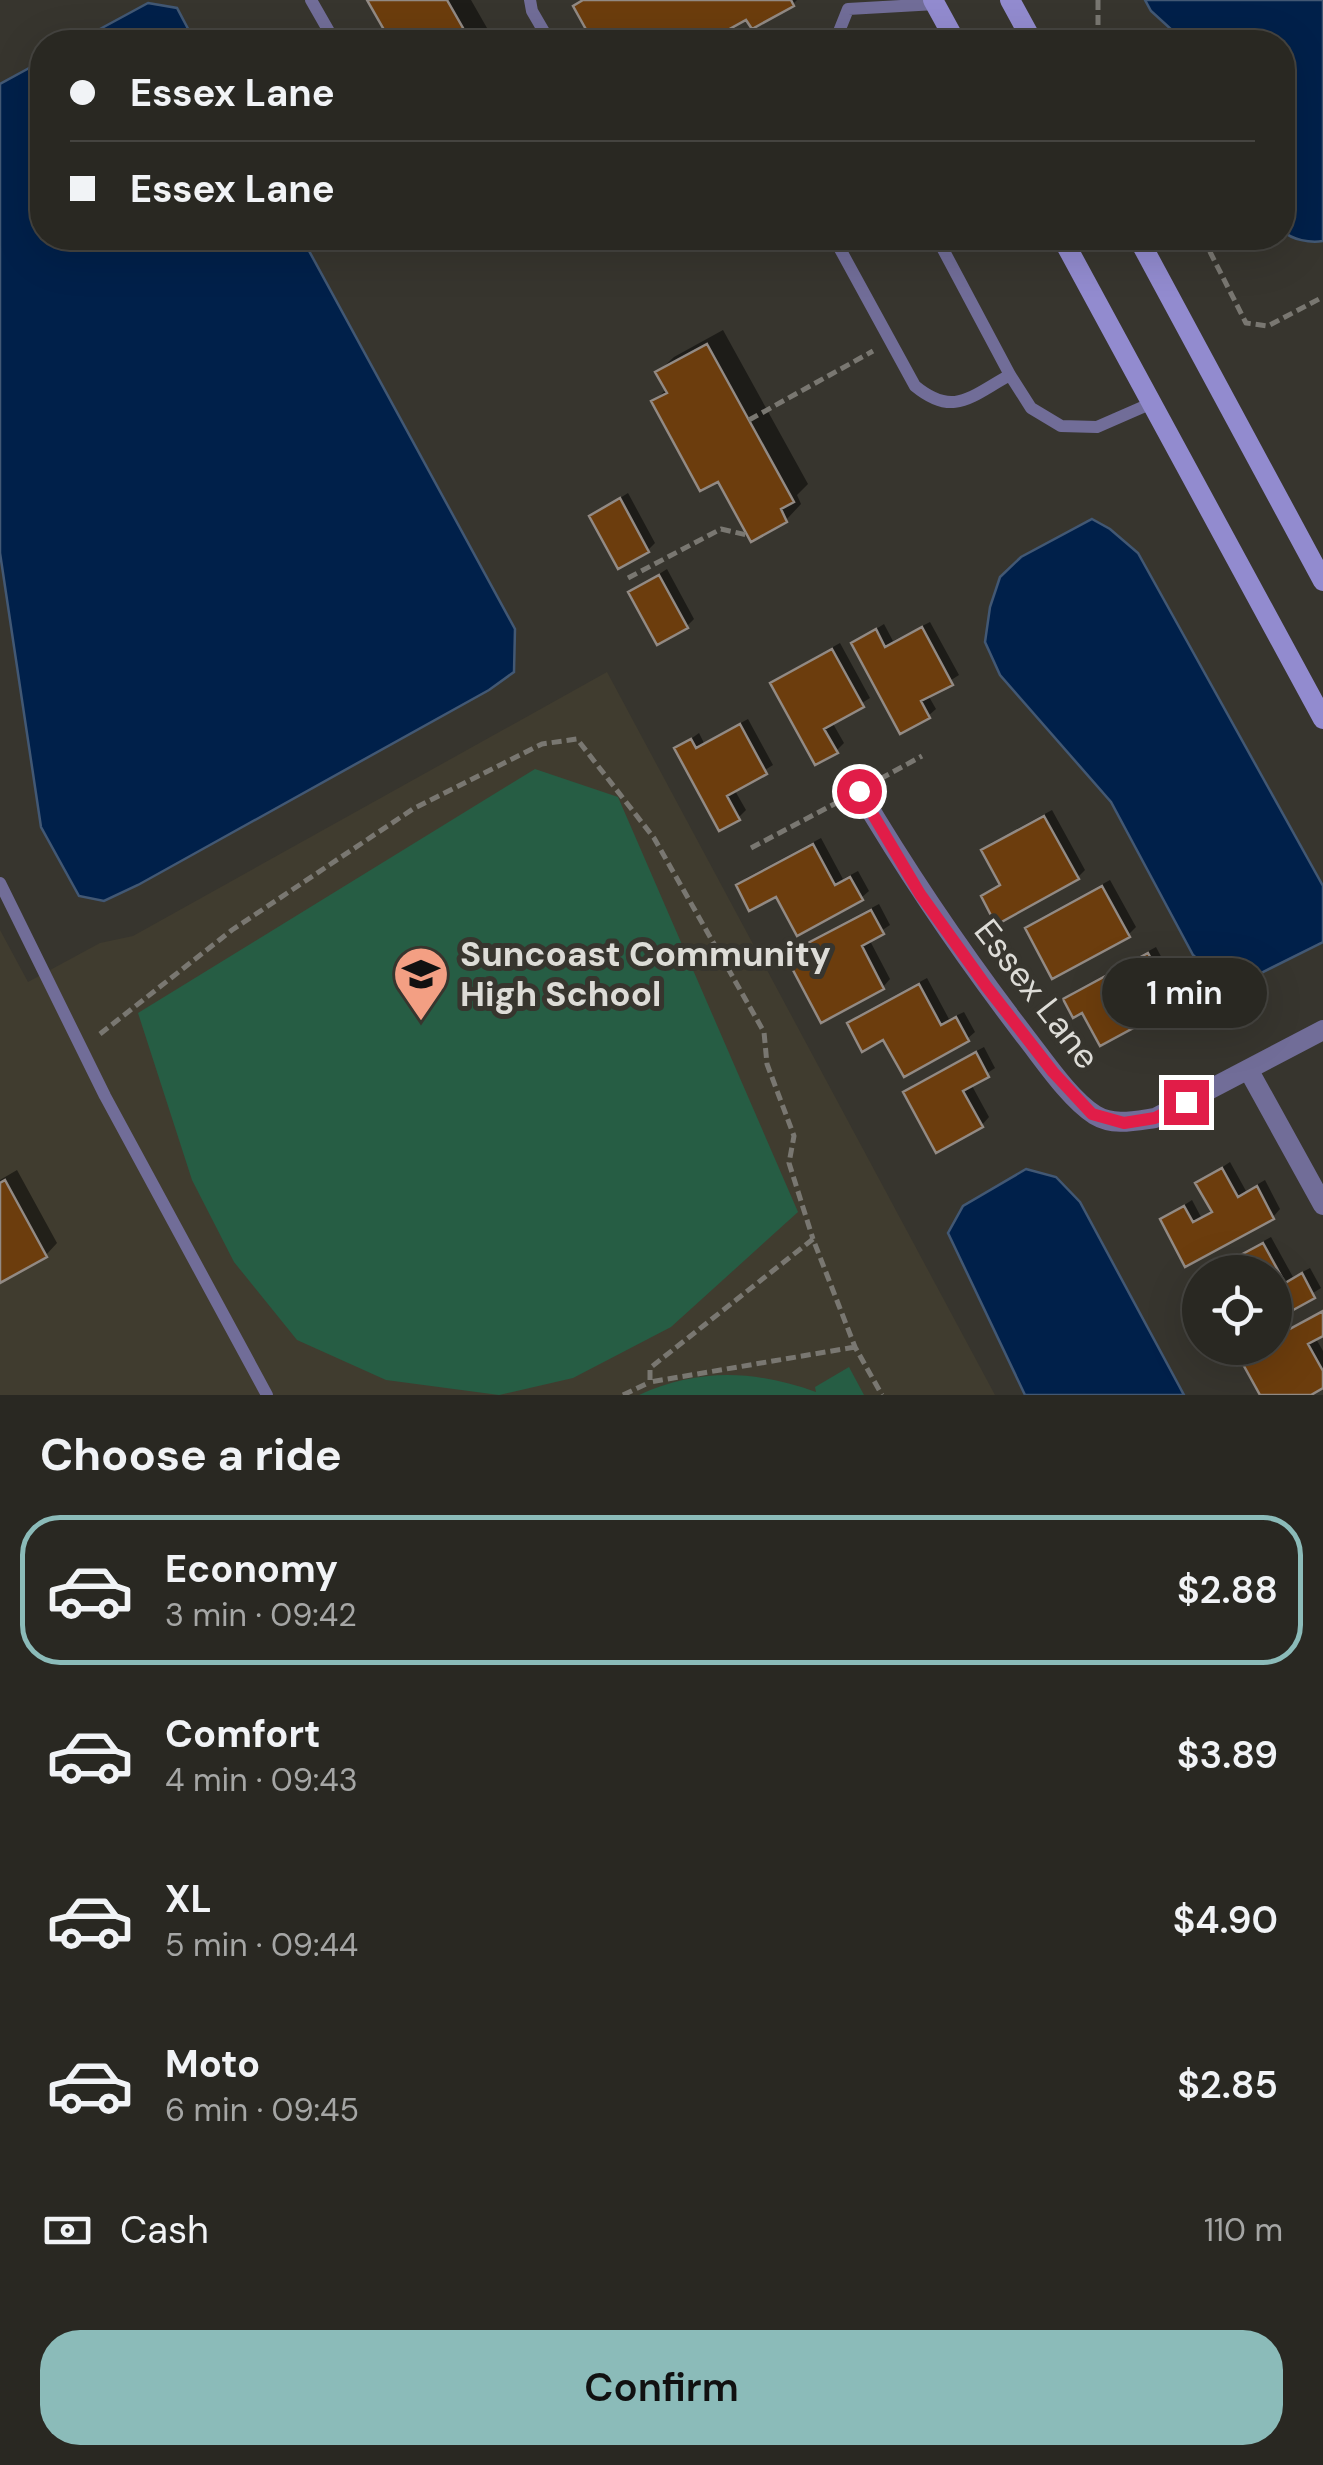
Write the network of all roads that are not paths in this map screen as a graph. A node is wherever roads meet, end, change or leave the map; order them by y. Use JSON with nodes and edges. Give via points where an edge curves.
{"nodes":[{"id":1,"x":311,"y":0,"type":"edge"},
{"id":2,"x":530,"y":0,"type":"edge"},
{"id":3,"x":1010,"y":0,"type":"edge"},
{"id":4,"x":934,"y":2,"type":"edge"},
{"id":5,"x":846,"y":4,"type":"edge"},
{"id":6,"x":328,"y":30,"type":"edge"},
{"id":7,"x":543,"y":30,"type":"edge"},
{"id":8,"x":839,"y":30,"type":"edge"},
{"id":9,"x":949,"y":30,"type":"edge"},
{"id":10,"x":1026,"y":30,"type":"edge"},
{"id":11,"x":840,"y":250,"type":"edge"},
{"id":12,"x":943,"y":250,"type":"edge"},
{"id":13,"x":1069,"y":250,"type":"edge"},
{"id":14,"x":1144,"y":250,"type":"edge"},
{"id":15,"x":1010,"y":375,"type":"junction"},
{"id":16,"x":1152,"y":403,"type":"junction"},
{"id":17,"x":1323,"y":580,"type":"edge"},
{"id":18,"x":1323,"y":719,"type":"edge"},
{"id":19,"x":859,"y":791,"type":"dead end"},
{"id":20,"x":0,"y":883,"type":"edge"},
{"id":21,"x":1323,"y":1030,"type":"edge"},
{"id":22,"x":1249,"y":1071,"type":"junction"},
{"id":23,"x":1323,"y":1205,"type":"edge"},
{"id":24,"x":267,"y":1395,"type":"edge"}],
"edges":[{"from":1,"to":6,"type":"lane"},
{"from":2,"to":7,"type":"lane"},
{"from":3,"to":10,"type":"street"},
{"from":4,"to":5,"type":"lane"},
{"from":4,"to":9,"type":"street"},
{"from":5,"to":8,"type":"lane"},
{"from":11,"to":15,"type":"lane","via":[[914,386],[932,400],[952,405]]},
{"from":12,"to":15,"type":"lane"},
{"from":13,"to":16,"type":"street"},
{"from":14,"to":17,"type":"street"},
{"from":15,"to":16,"type":"lane","via":[[1031,408],[1060,426],[1096,427]]},
{"from":16,"to":18,"type":"street"},
{"from":19,"to":22,"type":"street","name":"Essex Lane","via":[[920,894],[1092,1114],[1124,1123],[1155,1118]]},
{"from":20,"to":24,"type":"lane","via":[[105,1096]]},
{"from":21,"to":22,"type":"street","name":"Essex Lane"},
{"from":22,"to":23,"type":"street"}]}
